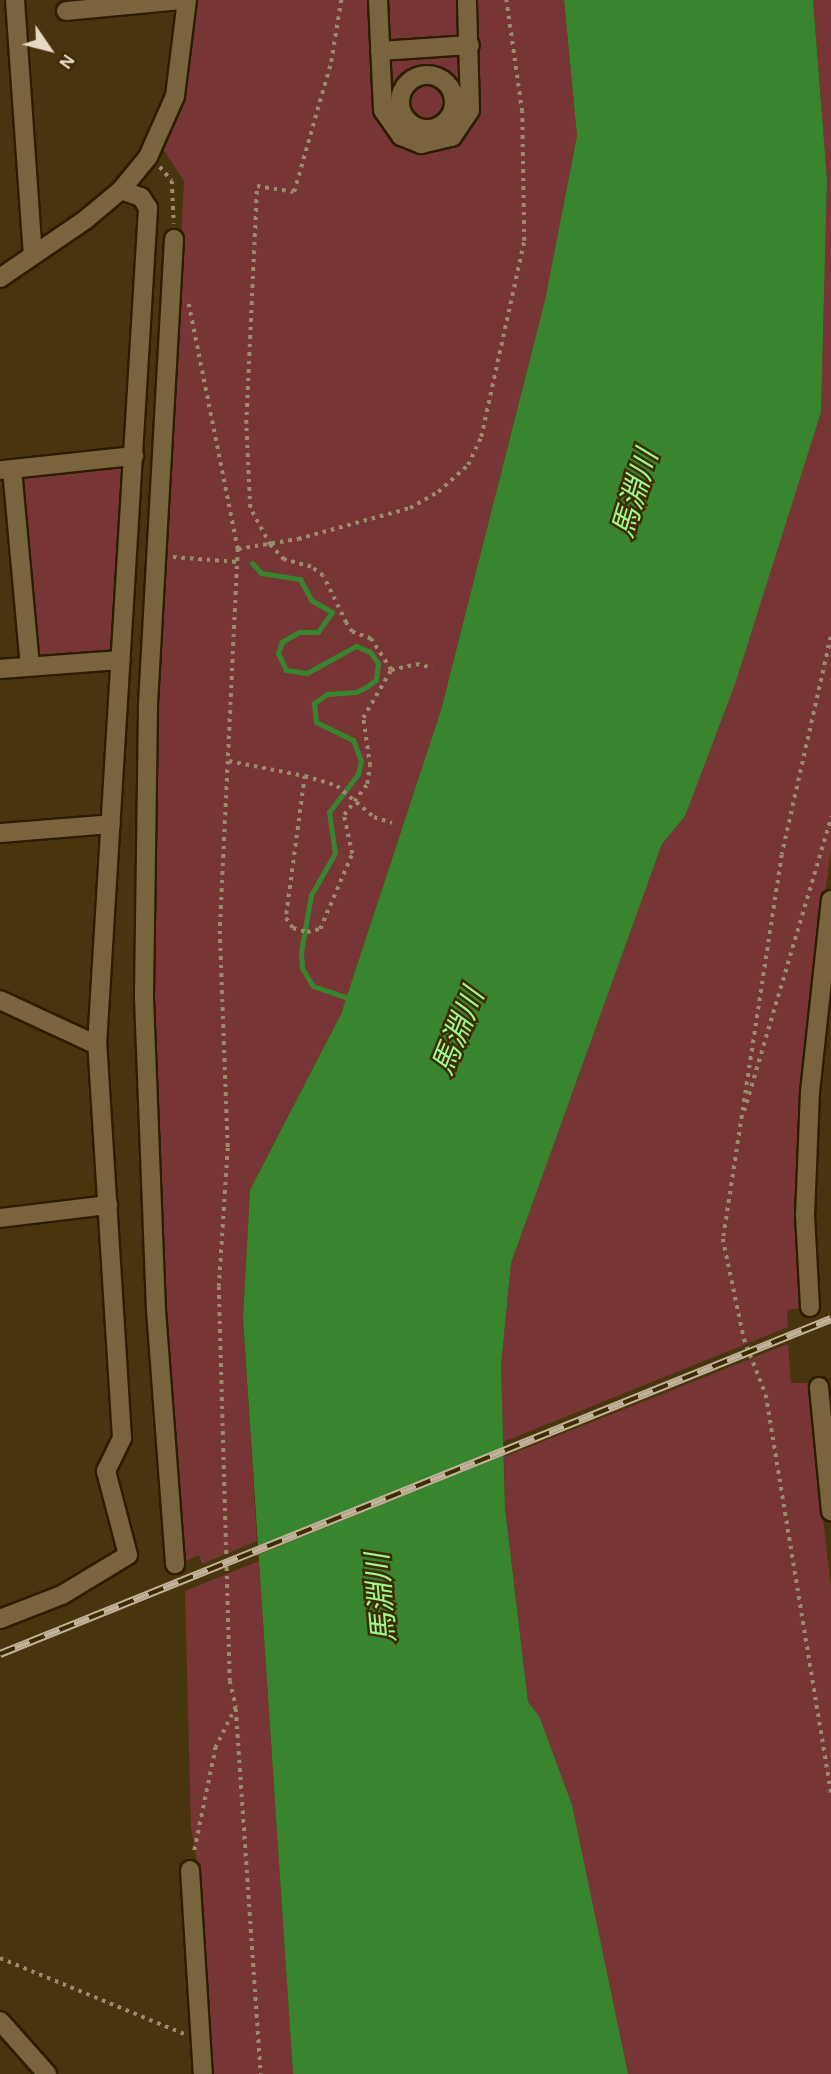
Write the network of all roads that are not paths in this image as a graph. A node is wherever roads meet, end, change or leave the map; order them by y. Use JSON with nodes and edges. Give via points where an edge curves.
{"nodes":[{"id":1,"x":15,"y":0,"type":"edge"},
{"id":2,"x":184,"y":0,"type":"edge"},
{"id":3,"x":378,"y":0,"type":"edge"},
{"id":4,"x":467,"y":0,"type":"edge"},
{"id":5,"x":66,"y":11,"type":"dead end"},
{"id":6,"x":470,"y":45,"type":"junction"},
{"id":7,"x":380,"y":51,"type":"junction"},
{"id":8,"x":453,"y":99,"type":"junction"},
{"id":9,"x":472,"y":99,"type":"junction"},
{"id":10,"x":391,"y":107,"type":"junction"},
{"id":11,"x":121,"y":190,"type":"junction"},
{"id":12,"x":174,"y":239,"type":"road end"},
{"id":13,"x":33,"y":255,"type":"junction"},
{"id":14,"x":0,"y":278,"type":"edge"},
{"id":15,"x":134,"y":456,"type":"junction"},
{"id":16,"x":6,"y":469,"type":"edge"},
{"id":17,"x":121,"y":660,"type":"junction"},
{"id":18,"x":30,"y":666,"type":"junction"},
{"id":19,"x":0,"y":669,"type":"edge"},
{"id":20,"x":111,"y":824,"type":"junction"},
{"id":21,"x":0,"y":833,"type":"edge"},
{"id":22,"x":831,"y":900,"type":"edge"},
{"id":23,"x":0,"y":1000,"type":"edge"},
{"id":24,"x":97,"y":1045,"type":"junction"},
{"id":25,"x":108,"y":1205,"type":"junction"},
{"id":26,"x":0,"y":1218,"type":"edge"},
{"id":27,"x":810,"y":1307,"type":"dead end"},
{"id":28,"x":819,"y":1387,"type":"dead end"},
{"id":29,"x":831,"y":1511,"type":"edge"},
{"id":30,"x":175,"y":1564,"type":"dead end"},
{"id":31,"x":0,"y":1619,"type":"edge"},
{"id":32,"x":191,"y":1870,"type":"road end"},
{"id":33,"x":0,"y":2021,"type":"edge"},
{"id":34,"x":47,"y":2074,"type":"edge"},
{"id":35,"x":203,"y":2074,"type":"edge"}],
"edges":[{"from":1,"to":13,"type":"street"},
{"from":2,"to":5,"type":"street"},
{"from":2,"to":11,"type":"street","via":[[175,96],[148,157]]},
{"from":3,"to":7,"type":"street"},
{"from":4,"to":6,"type":"street"},
{"from":6,"to":7,"type":"street"},
{"from":6,"to":9,"type":"street"},
{"from":7,"to":10,"type":"street"},
{"from":8,"to":9,"type":"street"},
{"from":8,"to":10,"type":"street","via":[[450,116],[429,128]]},
{"from":8,"to":10,"type":"street","via":[[440,79],[424,75],[409,82]]},
{"from":9,"to":10,"type":"street","via":[[461,129],[432,144],[401,136]]},
{"from":11,"to":13,"type":"street"},
{"from":11,"to":15,"type":"street","via":[[141,197],[148,208]]},
{"from":12,"to":30,"type":"street","via":[[148,708],[144,998],[152,1232]]},
{"from":13,"to":14,"type":"street"},
{"from":15,"to":16,"type":"street"},
{"from":15,"to":17,"type":"street"},
{"from":16,"to":18,"type":"street"},
{"from":17,"to":18,"type":"street"},
{"from":17,"to":20,"type":"street"},
{"from":18,"to":19,"type":"street"},
{"from":20,"to":21,"type":"street"},
{"from":20,"to":24,"type":"street"},
{"from":22,"to":27,"type":"street","via":[[810,1093],[805,1216]]},
{"from":23,"to":24,"type":"street"},
{"from":24,"to":25,"type":"street"},
{"from":25,"to":26,"type":"street"},
{"from":25,"to":31,"type":"street","via":[[122,1438],[106,1471],[128,1555],[62,1595]]},
{"from":28,"to":29,"type":"street"},
{"from":32,"to":35,"type":"street"},
{"from":33,"to":34,"type":"street"}]}
